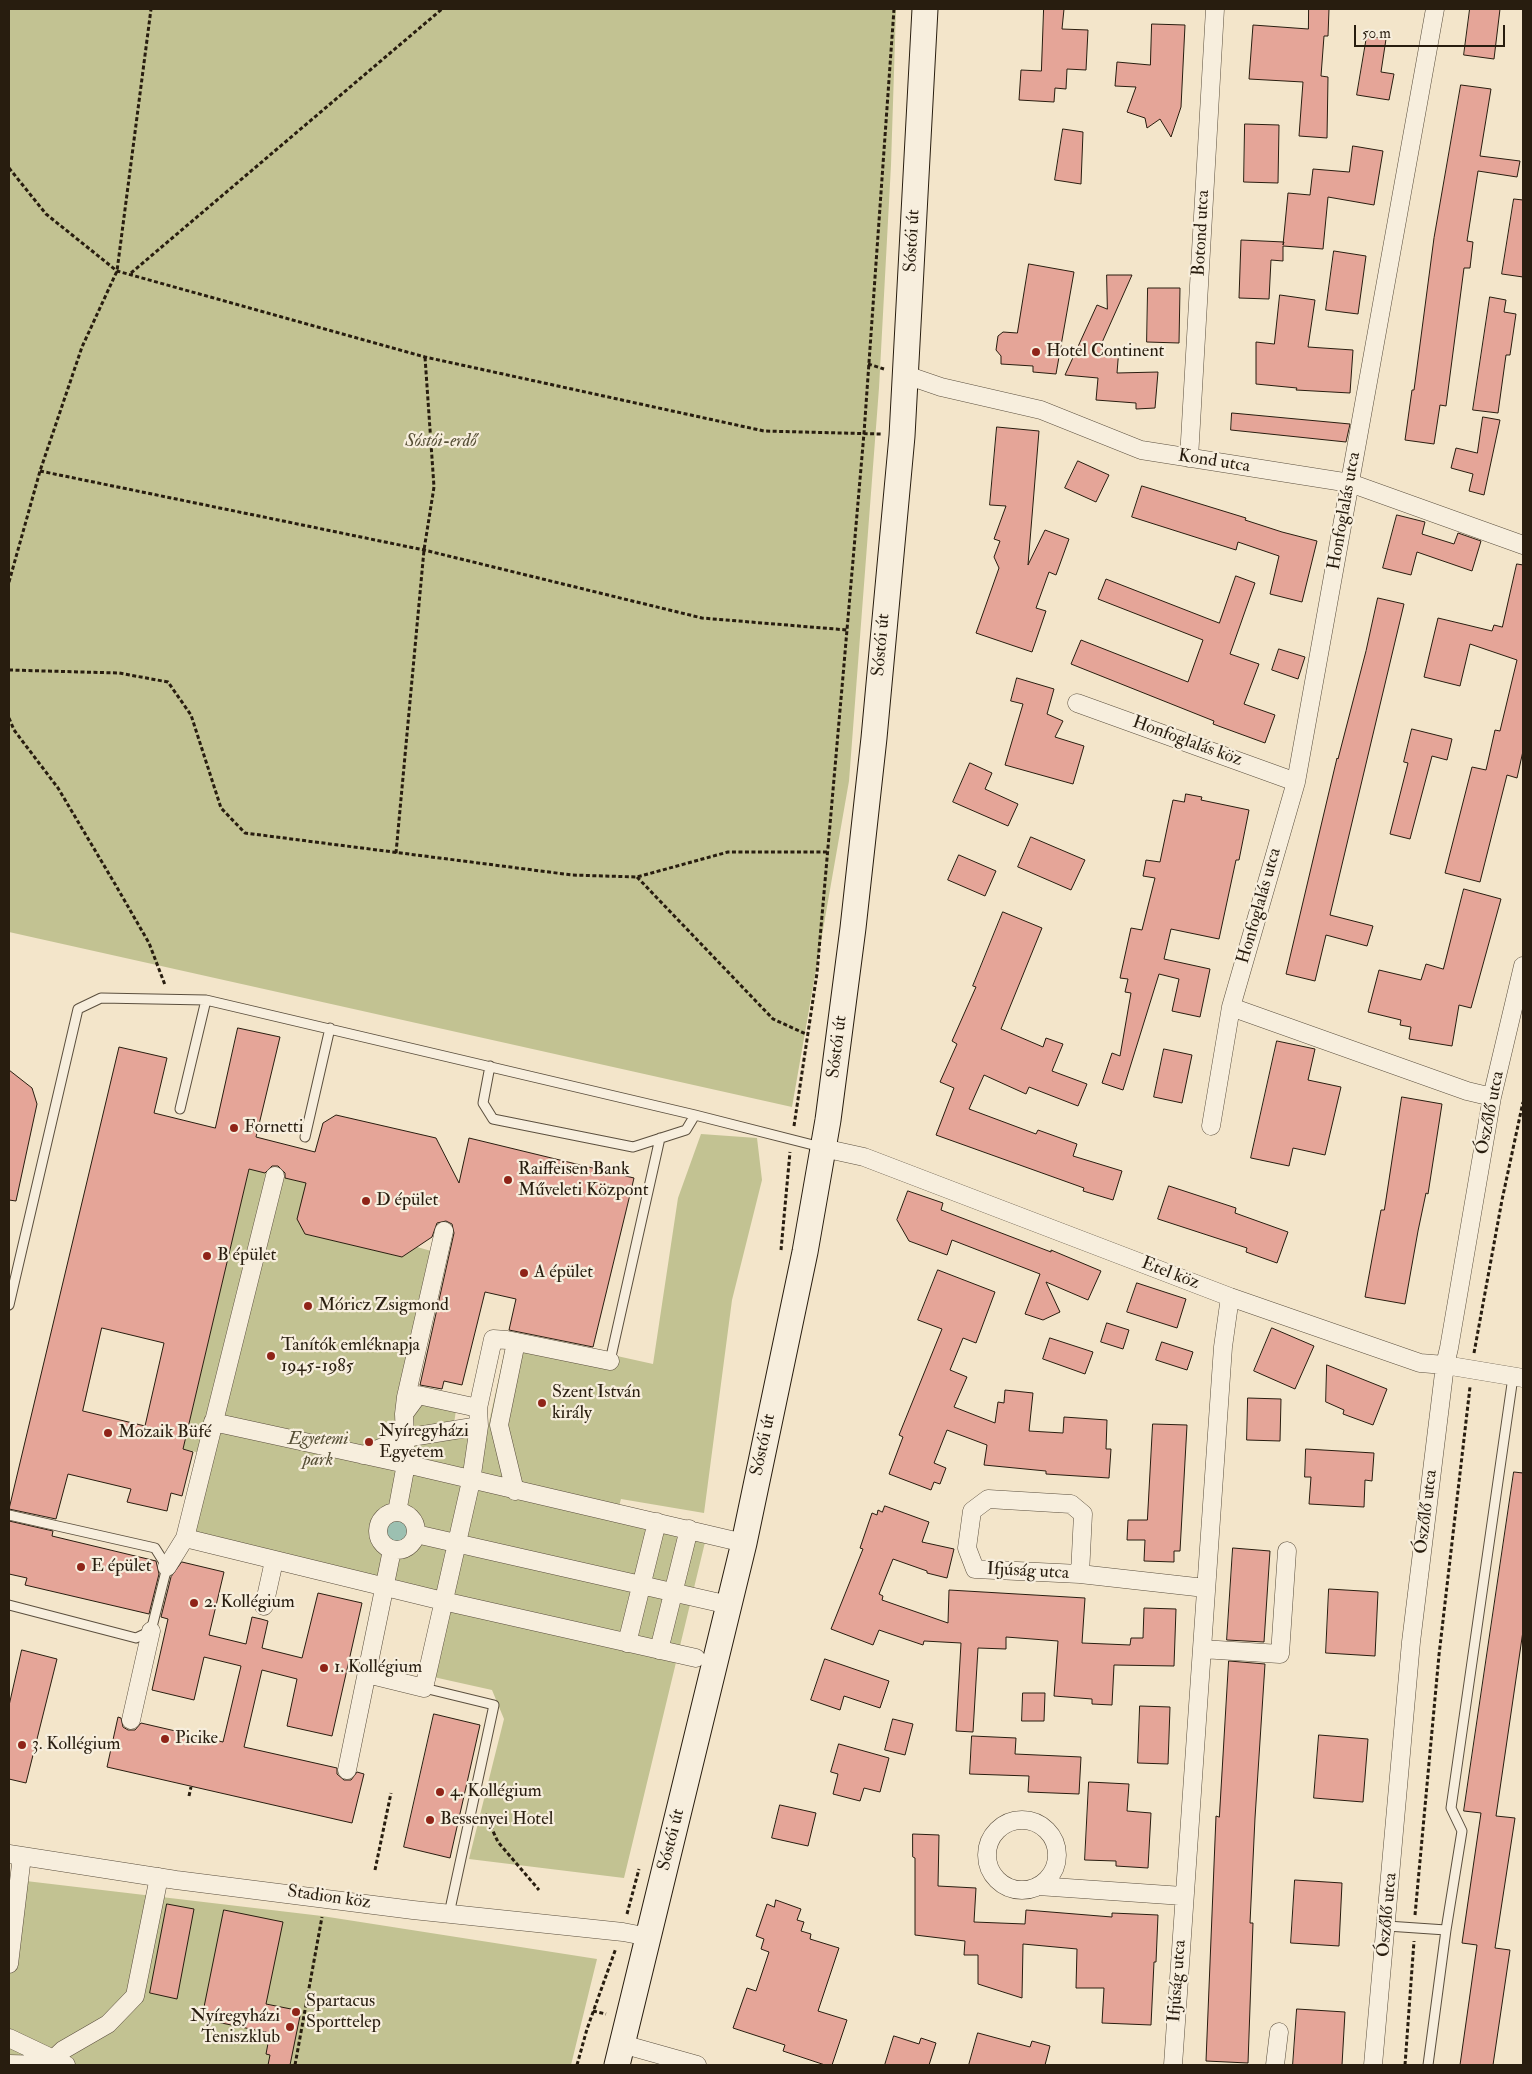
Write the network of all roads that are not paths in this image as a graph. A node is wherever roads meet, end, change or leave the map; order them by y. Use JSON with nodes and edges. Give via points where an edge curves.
{"nodes":[{"id":1,"x":925,"y":9,"type":"edge"},
{"id":2,"x":1215,"y":9,"type":"edge"},
{"id":3,"x":1435,"y":9,"type":"edge"},
{"id":4,"x":906,"y":375,"type":"junction"},
{"id":5,"x":1189,"y":458,"type":"junction"},
{"id":6,"x":1350,"y":483,"type":"junction"},
{"id":7,"x":1523,"y":545,"type":"edge"},
{"id":8,"x":1077,"y":703,"type":"dead end"},
{"id":9,"x":1296,"y":782,"type":"junction"},
{"id":10,"x":1523,"y":966,"type":"edge"},
{"id":11,"x":206,"y":1000,"type":"junction"},
{"id":12,"x":1231,"y":1007,"type":"junction"},
{"id":13,"x":330,"y":1028,"type":"junction"},
{"id":14,"x":490,"y":1066,"type":"junction"},
{"id":15,"x":1492,"y":1097,"type":"junction"},
{"id":16,"x":180,"y":1109,"type":"dead end"},
{"id":17,"x":695,"y":1115,"type":"junction"},
{"id":18,"x":1211,"y":1126,"type":"dead end"},
{"id":19,"x":305,"y":1137,"type":"dead end"},
{"id":20,"x":660,"y":1138,"type":"junction"},
{"id":21,"x":823,"y":1148,"type":"junction"},
{"id":22,"x":275,"y":1176,"type":"dead end"},
{"id":23,"x":444,"y":1231,"type":"dead end"},
{"id":24,"x":1230,"y":1297,"type":"junction"},
{"id":25,"x":9,"y":1305,"type":"edge"},
{"id":26,"x":516,"y":1342,"type":"junction"},
{"id":27,"x":610,"y":1361,"type":"joint"},
{"id":28,"x":1444,"y":1365,"type":"junction"},
{"id":29,"x":1518,"y":1377,"type":"edge"},
{"id":30,"x":404,"y":1414,"type":"junction"},
{"id":31,"x":478,"y":1417,"type":"junction"},
{"id":32,"x":213,"y":1422,"type":"junction"},
{"id":33,"x":499,"y":1422,"type":"junction"},
{"id":34,"x":405,"y":1438,"type":"junction"},
{"id":35,"x":363,"y":1455,"type":"junction"},
{"id":36,"x":406,"y":1464,"type":"junction"},
{"id":37,"x":471,"y":1481,"type":"junction"},
{"id":38,"x":515,"y":1491,"type":"junction"},
{"id":39,"x":397,"y":1512,"type":"junction"},
{"id":40,"x":9,"y":1515,"type":"edge"},
{"id":41,"x":657,"y":1522,"type":"junction"},
{"id":42,"x":688,"y":1529,"type":"junction"},
{"id":43,"x":416,"y":1534,"type":"junction"},
{"id":44,"x":185,"y":1538,"type":"junction"},
{"id":45,"x":744,"y":1543,"type":"junction"},
{"id":46,"x":458,"y":1544,"type":"junction"},
{"id":47,"x":392,"y":1550,"type":"junction"},
{"id":48,"x":1287,"y":1551,"type":"dead end"},
{"id":49,"x":274,"y":1561,"type":"junction"},
{"id":50,"x":167,"y":1567,"type":"junction"},
{"id":51,"x":1080,"y":1574,"type":"junction"},
{"id":52,"x":641,"y":1585,"type":"junction"},
{"id":53,"x":385,"y":1587,"type":"junction"},
{"id":54,"x":1205,"y":1588,"type":"junction"},
{"id":55,"x":673,"y":1593,"type":"junction"},
{"id":56,"x":443,"y":1601,"type":"junction"},
{"id":57,"x":9,"y":1605,"type":"edge"},
{"id":58,"x":729,"y":1605,"type":"junction"},
{"id":59,"x":264,"y":1606,"type":"dead end"},
{"id":60,"x":151,"y":1631,"type":"junction"},
{"id":61,"x":627,"y":1643,"type":"junction"},
{"id":62,"x":1202,"y":1649,"type":"junction"},
{"id":63,"x":659,"y":1650,"type":"junction"},
{"id":64,"x":696,"y":1658,"type":"dead end"},
{"id":65,"x":367,"y":1674,"type":"junction"},
{"id":66,"x":424,"y":1688,"type":"junction"},
{"id":67,"x":130,"y":1720,"type":"dead end"},
{"id":68,"x":347,"y":1770,"type":"dead end"},
{"id":69,"x":15,"y":1855,"type":"edge"},
{"id":70,"x":159,"y":1877,"type":"junction"},
{"id":71,"x":1038,"y":1886,"type":"junction"},
{"id":72,"x":1183,"y":1896,"type":"junction"},
{"id":73,"x":449,"y":1914,"type":"junction"},
{"id":74,"x":1387,"y":1926,"type":"junction"},
{"id":75,"x":1446,"y":1930,"type":"junction"},
{"id":76,"x":649,"y":1938,"type":"junction"},
{"id":77,"x":9,"y":1964,"type":"edge"},
{"id":78,"x":1279,"y":2032,"type":"dead end"},
{"id":79,"x":9,"y":2038,"type":"edge"},
{"id":80,"x":619,"y":2054,"type":"edge"},
{"id":81,"x":9,"y":2064,"type":"edge"},
{"id":82,"x":53,"y":2064,"type":"edge"},
{"id":83,"x":698,"y":2065,"type":"edge"},
{"id":84,"x":1173,"y":2065,"type":"edge"},
{"id":85,"x":1276,"y":2065,"type":"edge"},
{"id":86,"x":1374,"y":2065,"type":"edge"},
{"id":87,"x":1428,"y":2065,"type":"edge"}],
"edges":[{"from":1,"to":4,"type":"main road","name":"Sóstói út"},
{"from":2,"to":5,"type":"street","name":"Botond utca"},
{"from":3,"to":6,"type":"street","name":"Honfoglalás utca"},
{"from":4,"to":5,"type":"street","name":"Kond utca","via":[[941,387],[1041,410],[1141,450]]},
{"from":4,"to":21,"type":"main road","name":"Sóstói út","via":[[875,728],[853,928]]},
{"from":5,"to":6,"type":"street","name":"Kond utca"},
{"from":6,"to":7,"type":"street","name":"Kond utca"},
{"from":6,"to":9,"type":"street","name":"Honfoglalás utca"},
{"from":8,"to":9,"type":"street","name":"Honfoglalás köz"},
{"from":9,"to":12,"type":"street","name":"Honfoglalás utca"},
{"from":10,"to":15,"type":"street","name":"Ószőlő utca"},
{"from":11,"to":13,"type":"lane"},
{"from":11,"to":16,"type":"lane"},
{"from":11,"to":25,"type":"lane","via":[[101,998],[78,1009]]},
{"from":12,"to":15,"type":"street"},
{"from":12,"to":18,"type":"street","name":"Honfoglalás utca"},
{"from":13,"to":14,"type":"lane"},
{"from":13,"to":19,"type":"lane"},
{"from":14,"to":17,"type":"lane"},
{"from":14,"to":20,"type":"lane","via":[[483,1103],[493,1119],[633,1147]]},
{"from":15,"to":28,"type":"street","name":"Ószőlő utca"},
{"from":17,"to":20,"type":"lane","via":[[686,1130]]},
{"from":17,"to":21,"type":"lane"},
{"from":20,"to":27,"type":"lane"},
{"from":21,"to":24,"type":"street","name":"Etel köz","via":[[864,1157]]},
{"from":21,"to":45,"type":"main road","name":"Sóstói út","via":[[805,1252]]},
{"from":22,"to":32,"type":"street"},
{"from":23,"to":30,"type":"street"},
{"from":24,"to":28,"type":"street","name":"Etel köz","via":[[1420,1363]]},
{"from":24,"to":54,"type":"street","name":"Ifjúság utca","via":[[1223,1347]]},
{"from":26,"to":27,"type":"street"},
{"from":26,"to":31,"type":"street","via":[[493,1339]]},
{"from":26,"to":33,"type":"street"},
{"from":28,"to":29,"type":"street","name":"Etel köz"},
{"from":28,"to":74,"type":"street","name":"Ószőlő utca","via":[[1411,1642]]},
{"from":29,"to":75,"type":"lane","via":[[1451,1808],[1462,1830]]},
{"from":30,"to":31,"type":"street","via":[[418,1395]]},
{"from":30,"to":34,"type":"street"},
{"from":31,"to":33,"type":"street"},
{"from":31,"to":34,"type":"street"},
{"from":31,"to":37,"type":"street"},
{"from":32,"to":35,"type":"street"},
{"from":32,"to":44,"type":"street"},
{"from":33,"to":38,"type":"street"},
{"from":34,"to":35,"type":"street"},
{"from":34,"to":36,"type":"street"},
{"from":35,"to":36,"type":"street"},
{"from":36,"to":37,"type":"street"},
{"from":36,"to":39,"type":"street"},
{"from":37,"to":38,"type":"street"},
{"from":37,"to":46,"type":"street"},
{"from":38,"to":41,"type":"street"},
{"from":39,"to":43,"type":"street","via":[[414,1521]]},
{"from":39,"to":47,"type":"street","via":[[386,1516],[378,1526],[378,1538]]},
{"from":40,"to":50,"type":"lane","via":[[155,1548]]},
{"from":41,"to":42,"type":"street"},
{"from":41,"to":52,"type":"street"},
{"from":42,"to":45,"type":"street"},
{"from":42,"to":55,"type":"street"},
{"from":43,"to":46,"type":"street"},
{"from":43,"to":47,"type":"street","via":[[410,1545]]},
{"from":44,"to":49,"type":"street"},
{"from":44,"to":50,"type":"street"},
{"from":45,"to":58,"type":"main road","name":"Sóstói út"},
{"from":46,"to":52,"type":"street"},
{"from":46,"to":56,"type":"street"},
{"from":47,"to":53,"type":"street"},
{"from":48,"to":62,"type":"street","via":[[1280,1654]]},
{"from":49,"to":53,"type":"street"},
{"from":49,"to":59,"type":"street"},
{"from":50,"to":60,"type":"lane"},
{"from":51,"to":51,"type":"street","name":"Ifjúság utca","via":[[975,1569],[967,1548],[972,1511],[988,1499],[1071,1504],[1083,1514]]},
{"from":51,"to":54,"type":"street","name":"Ifjúság utca"},
{"from":52,"to":55,"type":"street"},
{"from":52,"to":61,"type":"street"},
{"from":53,"to":56,"type":"street"},
{"from":53,"to":65,"type":"street"},
{"from":54,"to":62,"type":"street","name":"Ifjúság utca"},
{"from":55,"to":58,"type":"street"},
{"from":55,"to":63,"type":"street"},
{"from":56,"to":61,"type":"street"},
{"from":56,"to":66,"type":"street"},
{"from":57,"to":60,"type":"lane","via":[[136,1638]]},
{"from":58,"to":76,"type":"main road","name":"Sóstói út"},
{"from":60,"to":67,"type":"street"},
{"from":61,"to":63,"type":"street"},
{"from":62,"to":72,"type":"street","name":"Ifjúság utca"},
{"from":63,"to":64,"type":"street"},
{"from":65,"to":66,"type":"street"},
{"from":65,"to":68,"type":"street"},
{"from":66,"to":73,"type":"lane","via":[[494,1705]]},
{"from":69,"to":70,"type":"street","name":"Stadion köz"},
{"from":69,"to":77,"type":"street"},
{"from":70,"to":73,"type":"street","name":"Stadion köz"},
{"from":70,"to":82,"type":"street","via":[[135,1996],[108,2024],[63,2050]]},
{"from":71,"to":71,"type":"street","via":[[1027,1890],[1005,1886],[990,1870],[987,1859],[991,1838],[1009,1822],[1033,1821],[1044,1827],[1057,1847],[1054,1870]]},
{"from":71,"to":72,"type":"street"},
{"from":72,"to":84,"type":"street","name":"Ifjúság utca"},
{"from":73,"to":76,"type":"street","name":"Stadion köz","via":[[623,1932]]},
{"from":74,"to":75,"type":"lane"},
{"from":74,"to":86,"type":"street","name":"Ószőlő utca"},
{"from":75,"to":87,"type":"lane"},
{"from":76,"to":80,"type":"main road","name":"Sóstói út"},
{"from":78,"to":85,"type":"street"},
{"from":79,"to":82,"type":"street"},
{"from":80,"to":83,"type":"street"},
{"from":81,"to":82,"type":"street"}]}
